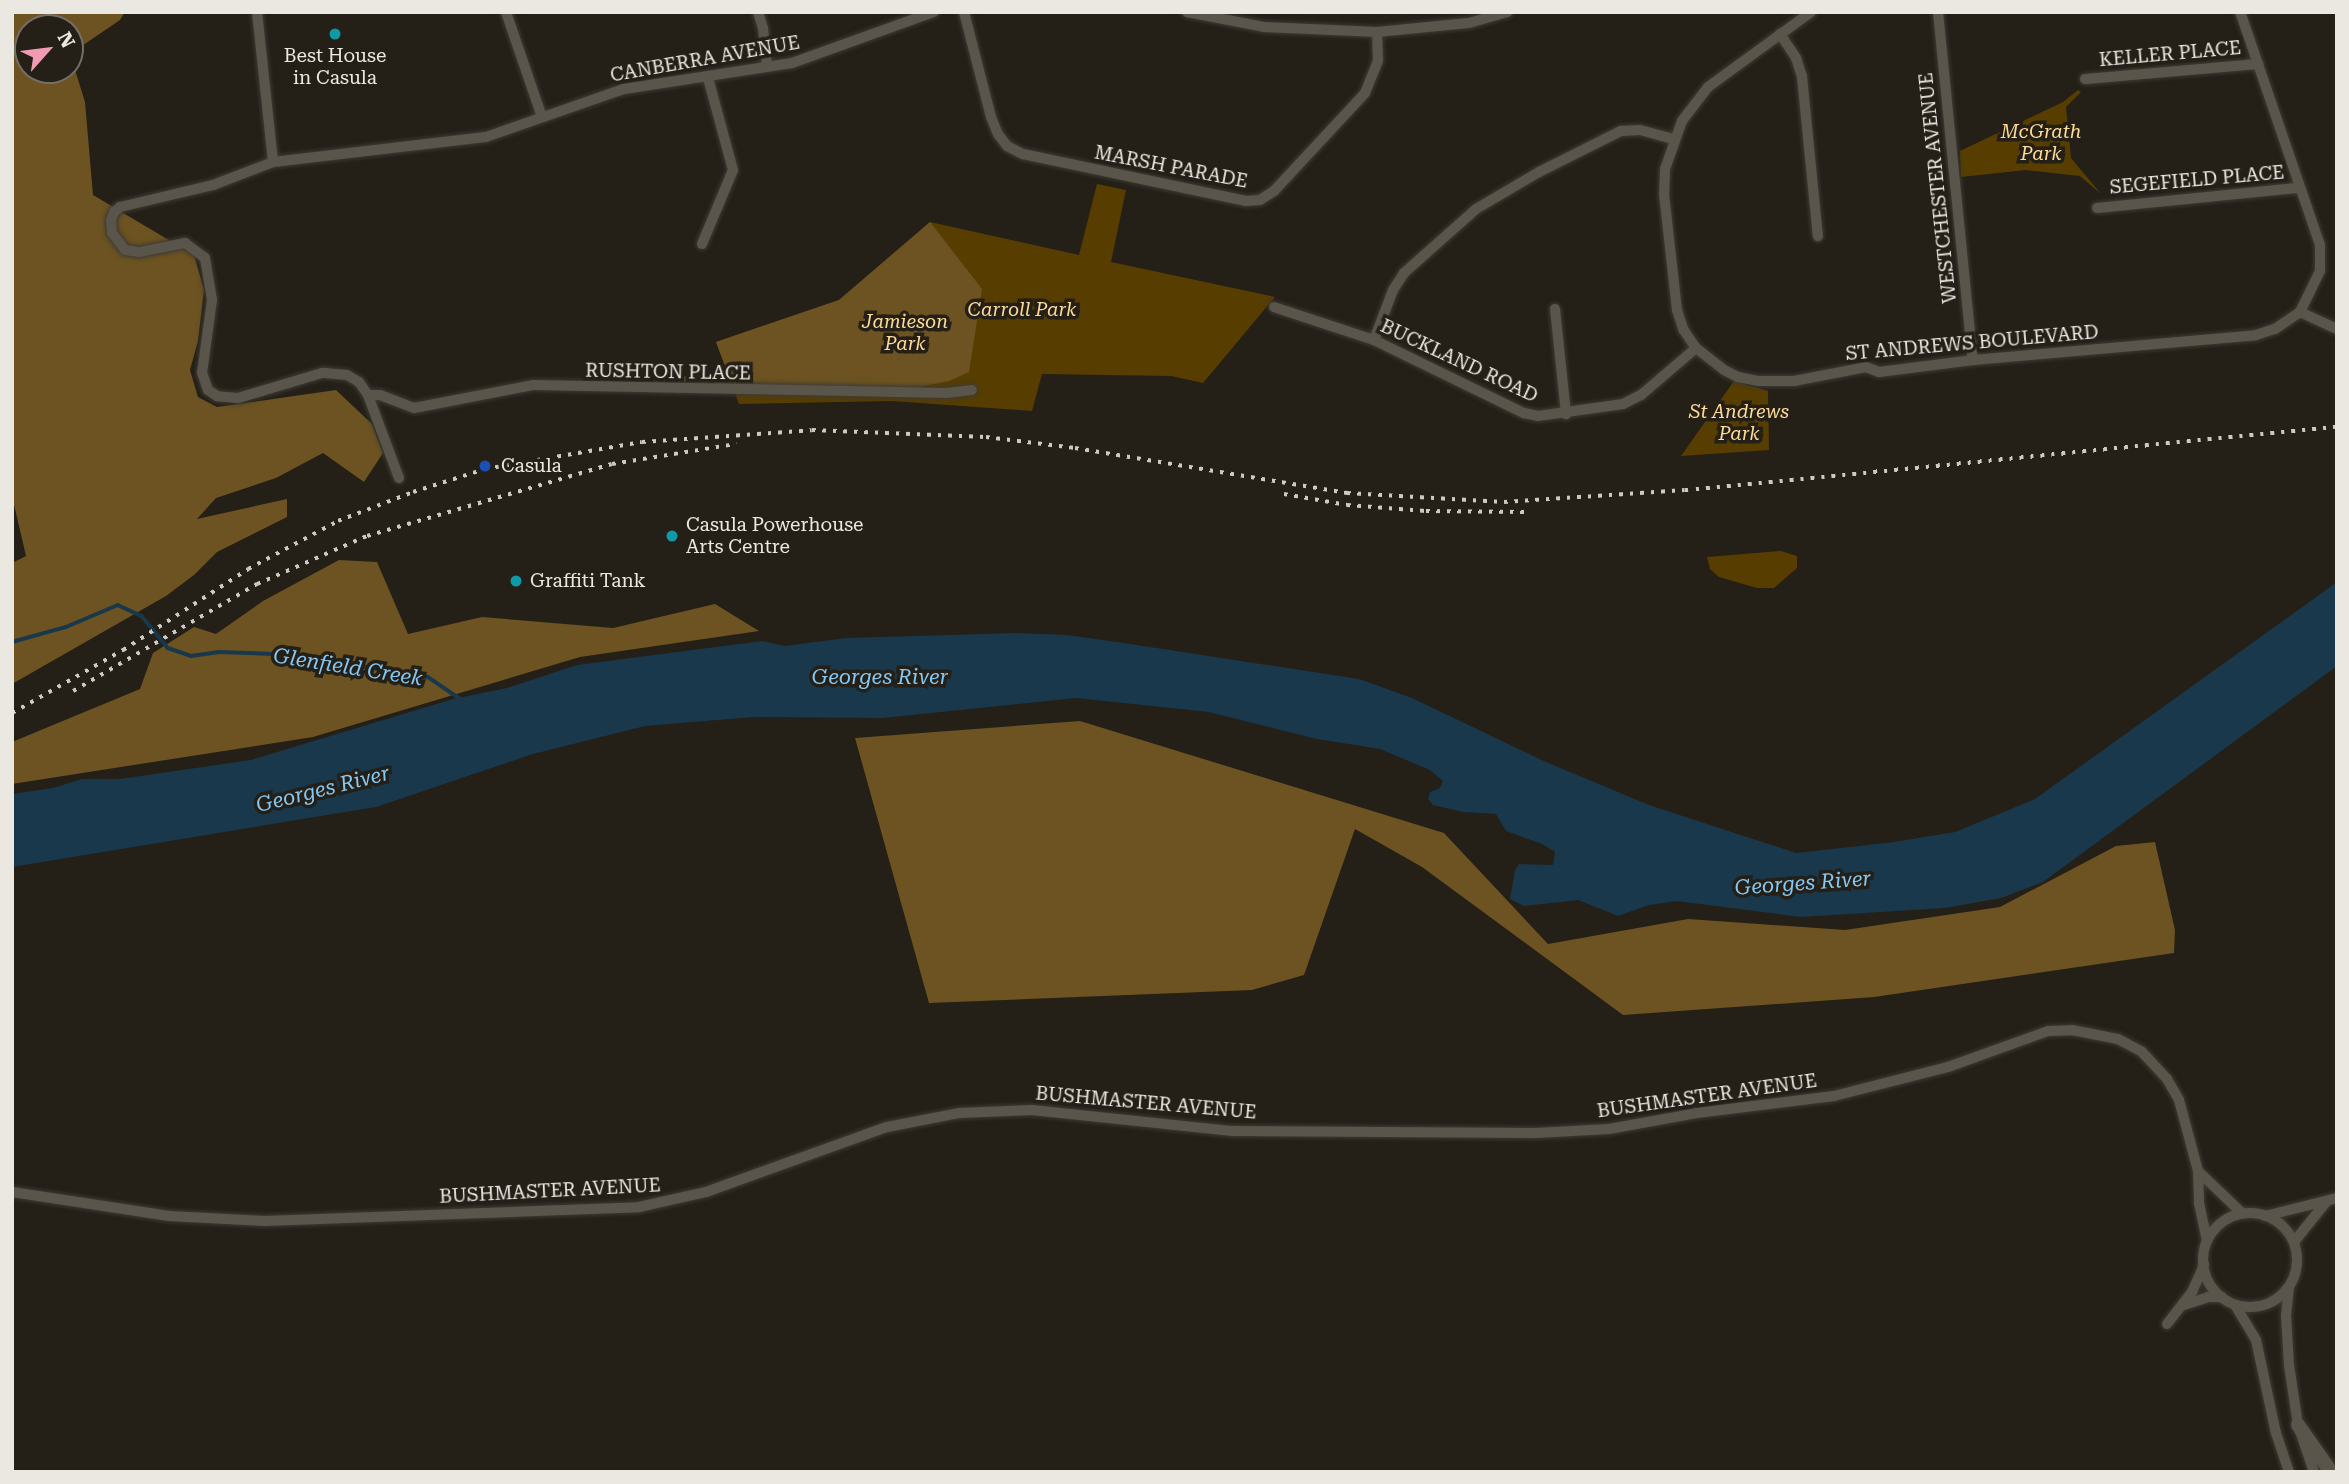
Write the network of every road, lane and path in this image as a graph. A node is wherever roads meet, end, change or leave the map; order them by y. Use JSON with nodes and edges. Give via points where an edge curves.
{"nodes":[{"id":1,"x":257,"y":12,"type":"edge"},
{"id":2,"x":506,"y":12,"type":"edge"},
{"id":3,"x":758,"y":12,"type":"edge"},
{"id":4,"x":934,"y":12,"type":"edge"},
{"id":5,"x":964,"y":12,"type":"edge"},
{"id":6,"x":1187,"y":12,"type":"edge"},
{"id":7,"x":1507,"y":12,"type":"edge"},
{"id":8,"x":1811,"y":12,"type":"edge"},
{"id":9,"x":1938,"y":12,"type":"edge"},
{"id":10,"x":2240,"y":12,"type":"edge"},
{"id":11,"x":1377,"y":32,"type":"junction"},
{"id":12,"x":1780,"y":34,"type":"junction"},
{"id":13,"x":2258,"y":64,"type":"junction"},
{"id":14,"x":767,"y":66,"type":"junction"},
{"id":15,"x":708,"y":78,"type":"junction"},
{"id":16,"x":2085,"y":79,"type":"dead end"},
{"id":17,"x":542,"y":117,"type":"junction"},
{"id":18,"x":1674,"y":139,"type":"junction"},
{"id":19,"x":273,"y":162,"type":"junction"},
{"id":20,"x":2299,"y":188,"type":"junction"},
{"id":21,"x":2097,"y":208,"type":"dead end"},
{"id":22,"x":1818,"y":236,"type":"dead end"},
{"id":23,"x":702,"y":244,"type":"dead end"},
{"id":24,"x":1274,"y":307,"type":"dead end"},
{"id":25,"x":1555,"y":309,"type":"dead end"},
{"id":26,"x":2300,"y":312,"type":"junction"},
{"id":27,"x":2337,"y":330,"type":"edge"},
{"id":28,"x":1374,"y":340,"type":"junction"},
{"id":29,"x":1696,"y":348,"type":"junction"},
{"id":30,"x":1973,"y":359,"type":"junction"},
{"id":31,"x":972,"y":390,"type":"dead end"},
{"id":32,"x":368,"y":395,"type":"junction"},
{"id":33,"x":1566,"y":414,"type":"junction"},
{"id":34,"x":399,"y":478,"type":"dead end"},
{"id":35,"x":2198,"y":1171,"type":"junction"},
{"id":36,"x":12,"y":1192,"type":"edge"},
{"id":37,"x":2332,"y":1199,"type":"edge"},
{"id":38,"x":2242,"y":1213,"type":"junction"},
{"id":39,"x":2265,"y":1216,"type":"junction"},
{"id":40,"x":2207,"y":1241,"type":"junction"},
{"id":41,"x":2294,"y":1242,"type":"junction"},
{"id":42,"x":2204,"y":1265,"type":"junction"},
{"id":43,"x":2289,"y":1287,"type":"junction"},
{"id":44,"x":2222,"y":1297,"type":"junction"},
{"id":45,"x":2235,"y":1305,"type":"junction"},
{"id":46,"x":2182,"y":1306,"type":"junction"},
{"id":47,"x":2167,"y":1324,"type":"dead end"},
{"id":48,"x":2298,"y":1424,"type":"junction"},
{"id":49,"x":2289,"y":1472,"type":"edge"},
{"id":50,"x":2314,"y":1472,"type":"edge"},
{"id":51,"x":2332,"y":1472,"type":"edge"}],
"edges":[{"from":1,"to":19,"type":"street"},
{"from":2,"to":17,"type":"street"},
{"from":3,"to":14,"type":"street"},
{"from":4,"to":14,"type":"street","name":"CANBERRA AVENUE","via":[[818,55]]},
{"from":5,"to":11,"type":"street","name":"MARSH PARADE","via":[[991,117],[1007,146],[1023,154],[1246,201],[1260,200],[1274,191],[1365,93],[1378,60]]},
{"from":6,"to":11,"type":"street","via":[[1264,27]]},
{"from":7,"to":11,"type":"street","via":[[1469,23]]},
{"from":8,"to":12,"type":"street","name":"ST ANDREWS BOULEVARD"},
{"from":9,"to":30,"type":"street","name":"WESTCHESTER AVENUE"},
{"from":10,"to":13,"type":"street"},
{"from":12,"to":18,"type":"street","name":"ST ANDREWS BOULEVARD","via":[[1708,87]]},
{"from":12,"to":22,"type":"street","via":[[1802,77]]},
{"from":13,"to":16,"type":"street","name":"KELLER PLACE"},
{"from":13,"to":20,"type":"street"},
{"from":14,"to":15,"type":"street","name":"CANBERRA AVENUE"},
{"from":15,"to":17,"type":"street","name":"CANBERRA AVENUE","via":[[624,89]]},
{"from":15,"to":23,"type":"street","via":[[733,170]]},
{"from":17,"to":19,"type":"street","name":"CANBERRA AVENUE","via":[[486,137]]},
{"from":18,"to":28,"type":"street","via":[[1640,130],[1621,131],[1476,209],[1404,274]]},
{"from":18,"to":29,"type":"street","name":"ST ANDREWS BOULEVARD","via":[[1664,194],[1677,310]]},
{"from":19,"to":32,"type":"street","name":"CANBERRA AVENUE","via":[[214,185],[120,206],[111,220],[114,238],[131,252],[185,243],[205,258],[212,300],[202,373],[213,394],[238,398],[336,373],[359,382]]},
{"from":20,"to":21,"type":"street","name":"SEGEFIELD PLACE"},
{"from":20,"to":26,"type":"street","via":[[2320,245],[2320,271]]},
{"from":24,"to":28,"type":"street","name":"BUCKLAND ROAD"},
{"from":25,"to":33,"type":"street"},
{"from":26,"to":27,"type":"street"},
{"from":26,"to":30,"type":"street","name":"ST ANDREWS BOULEVARD","via":[[2256,335]]},
{"from":28,"to":33,"type":"street","name":"BUCKLAND ROAD","via":[[1524,413]]},
{"from":29,"to":30,"type":"street","name":"ST ANDREWS BOULEVARD","via":[[1738,377],[1776,382],[1866,367],[1879,372]]},
{"from":29,"to":33,"type":"street","name":"BUCKLAND ROAD","via":[[1632,400]]},
{"from":31,"to":32,"type":"street","name":"RUSHTON PLACE","via":[[534,385],[414,408]]},
{"from":32,"to":34,"type":"street"},
{"from":35,"to":36,"type":"street","name":"BUSHMASTER AVENUE","via":[[2179,1100],[2154,1063],[2118,1039],[2071,1030],[2048,1031],[1948,1067],[1834,1096],[1609,1129],[1534,1133],[1233,1131],[1032,1110],[959,1113],[887,1127],[673,1201],[603,1209],[265,1221],[169,1216]]},
{"from":35,"to":38,"type":"street"},
{"from":35,"to":40,"type":"street","name":"BUSHMASTER AVENUE"},
{"from":37,"to":39,"type":"street"},
{"from":37,"to":41,"type":"street"},
{"from":38,"to":39,"type":"street"},
{"from":38,"to":40,"type":"street","via":[[2221,1223]]},
{"from":39,"to":41,"type":"street","via":[[2286,1229]]},
{"from":40,"to":42,"type":"street"},
{"from":41,"to":43,"type":"street","via":[[2296,1273]]},
{"from":42,"to":44,"type":"street","via":[[2211,1286]]},
{"from":42,"to":46,"type":"street"},
{"from":43,"to":45,"type":"street","via":[[2265,1305]]},
{"from":43,"to":48,"type":"street","via":[[2287,1334]]},
{"from":44,"to":45,"type":"street"},
{"from":44,"to":46,"type":"street"},
{"from":45,"to":49,"type":"street","via":[[2256,1340]]},
{"from":46,"to":47,"type":"street"},
{"from":48,"to":50,"type":"street"},
{"from":48,"to":51,"type":"main road"}]}
